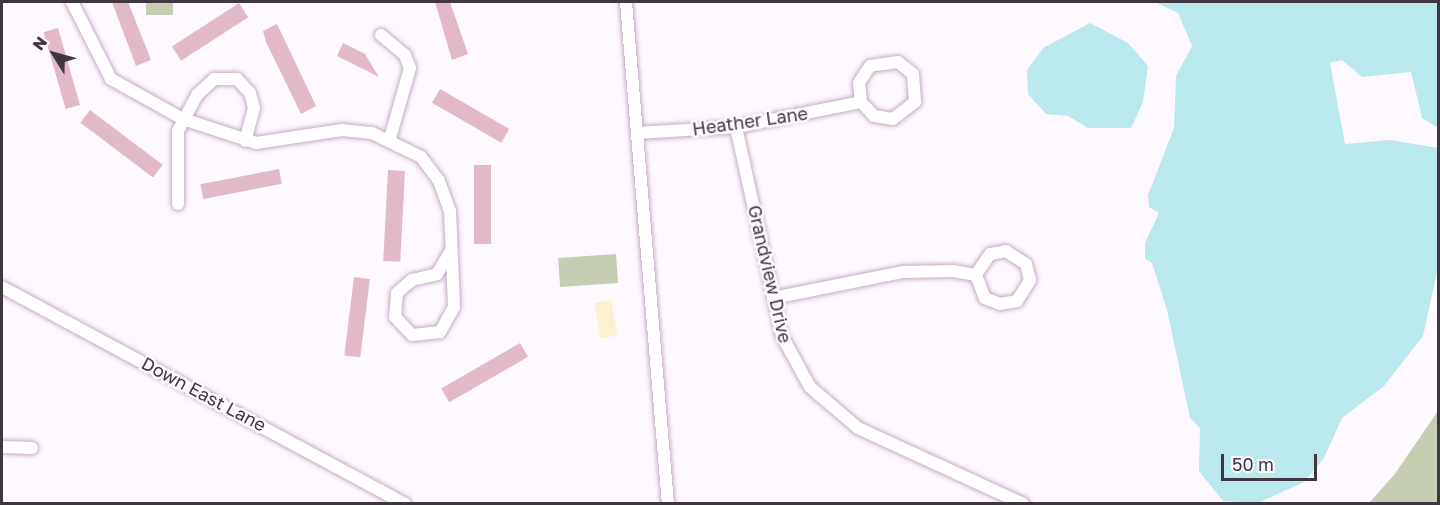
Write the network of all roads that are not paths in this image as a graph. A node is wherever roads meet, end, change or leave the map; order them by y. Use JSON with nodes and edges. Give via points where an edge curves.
{"nodes":[{"id":1,"x":72,"y":2,"type":"edge"},
{"id":2,"x":626,"y":2,"type":"edge"},
{"id":3,"x":381,"y":35,"type":"dead end"},
{"id":4,"x":861,"y":102,"type":"junction"},
{"id":5,"x":183,"y":119,"type":"junction"},
{"id":6,"x":736,"y":127,"type":"junction"},
{"id":7,"x":637,"y":133,"type":"junction"},
{"id":8,"x":390,"y":138,"type":"junction"},
{"id":9,"x":245,"y":141,"type":"junction"},
{"id":10,"x":178,"y":204,"type":"dead end"},
{"id":11,"x":450,"y":251,"type":"junction"},
{"id":12,"x":976,"y":275,"type":"junction"},
{"id":13,"x":2,"y":287,"type":"edge"},
{"id":14,"x":773,"y":298,"type":"junction"},
{"id":15,"x":2,"y":447,"type":"edge"},
{"id":16,"x":32,"y":448,"type":"dead end"},
{"id":17,"x":405,"y":504,"type":"edge"},
{"id":18,"x":668,"y":504,"type":"edge"},
{"id":19,"x":1023,"y":504,"type":"edge"}],
"edges":[{"from":1,"to":5,"type":"street","via":[[111,79]]},
{"from":2,"to":7,"type":"street"},
{"from":3,"to":8,"type":"street","via":[[407,58],[410,68]]},
{"from":4,"to":4,"type":"street","via":[[883,119],[902,116],[917,93],[913,74],[898,62],[870,66],[859,83]]},
{"from":4,"to":6,"type":"street","name":"Heather Lane"},
{"from":5,"to":9,"type":"street"},
{"from":5,"to":9,"type":"street","via":[[207,84],[234,78],[253,101]]},
{"from":5,"to":10,"type":"street","via":[[175,142]]},
{"from":6,"to":7,"type":"street","name":"Heather Lane"},
{"from":6,"to":14,"type":"street","name":"Grandview Drive"},
{"from":7,"to":18,"type":"street"},
{"from":8,"to":9,"type":"street","via":[[342,130],[282,142]]},
{"from":8,"to":11,"type":"street","via":[[421,157],[440,182],[450,211]]},
{"from":11,"to":11,"type":"street","via":[[436,274],[407,282],[395,298],[395,317],[412,335],[435,334],[452,317]]},
{"from":12,"to":12,"type":"street","via":[[980,291],[1000,304],[1017,301],[1030,280],[1026,264],[1006,251],[990,254]]},
{"from":12,"to":14,"type":"street","via":[[903,272]]},
{"from":13,"to":17,"type":"street","name":"Down East Lane"},
{"from":14,"to":19,"type":"street","name":"Grandview Drive","via":[[794,362],[832,409],[858,428]]},
{"from":15,"to":16,"type":"street"}]}
